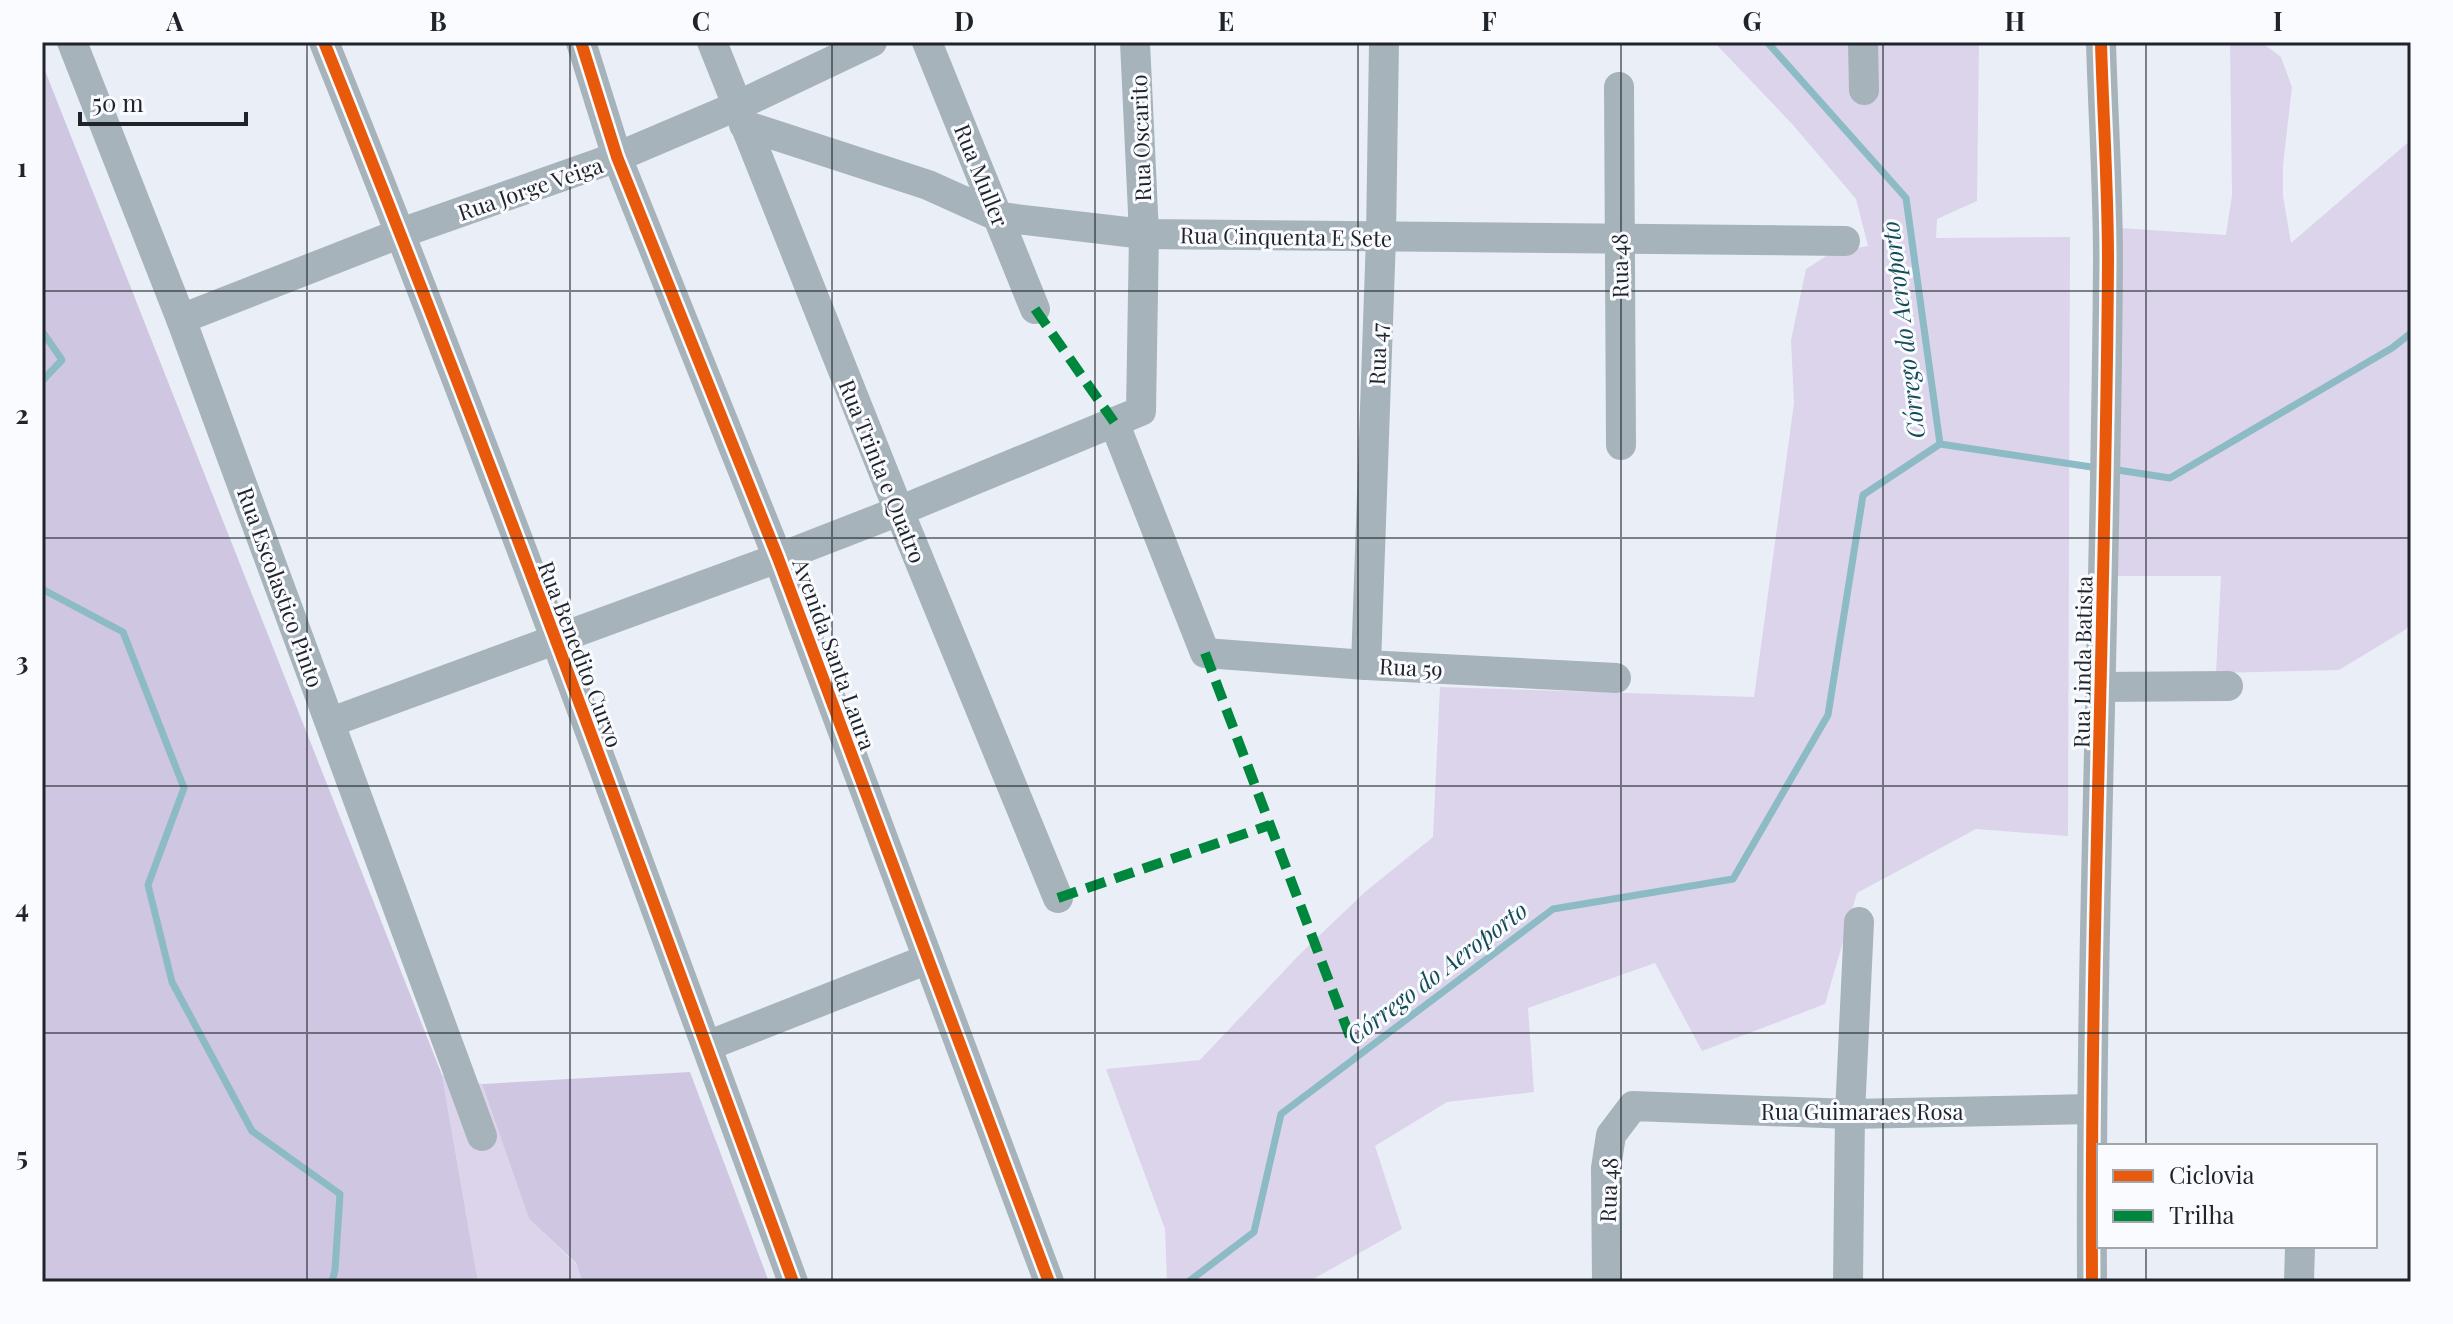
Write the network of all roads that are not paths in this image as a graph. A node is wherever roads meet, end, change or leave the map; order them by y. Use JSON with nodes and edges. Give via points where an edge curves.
{"nodes":[{"id":1,"x":72,"y":42,"type":"edge"},
{"id":2,"x":324,"y":42,"type":"edge"},
{"id":3,"x":581,"y":42,"type":"edge"},
{"id":4,"x":712,"y":42,"type":"edge"},
{"id":5,"x":872,"y":42,"type":"edge"},
{"id":6,"x":927,"y":42,"type":"edge"},
{"id":7,"x":1135,"y":42,"type":"edge"},
{"id":8,"x":1384,"y":42,"type":"edge"},
{"id":9,"x":1863,"y":42,"type":"edge"},
{"id":10,"x":2101,"y":42,"type":"edge"},
{"id":11,"x":1619,"y":87,"type":"dead end"},
{"id":12,"x":1864,"y":90,"type":"dead end"},
{"id":13,"x":741,"y":116,"type":"junction"},
{"id":14,"x":617,"y":157,"type":"junction"},
{"id":15,"x":999,"y":217,"type":"junction"},
{"id":16,"x":401,"y":233,"type":"junction"},
{"id":17,"x":1144,"y":234,"type":"junction"},
{"id":18,"x":1381,"y":237,"type":"junction"},
{"id":19,"x":1618,"y":238,"type":"junction"},
{"id":20,"x":1845,"y":241,"type":"dead end"},
{"id":21,"x":1035,"y":309,"type":"dead end"},
{"id":22,"x":181,"y":319,"type":"junction"},
{"id":23,"x":1114,"y":422,"type":"junction"},
{"id":24,"x":1621,"y":445,"type":"dead end"},
{"id":25,"x":899,"y":511,"type":"junction"},
{"id":26,"x":778,"y":558,"type":"junction"},
{"id":27,"x":554,"y":639,"type":"junction"},
{"id":28,"x":1366,"y":665,"type":"junction"},
{"id":29,"x":1616,"y":678,"type":"dead end"},
{"id":30,"x":2228,"y":686,"type":"dead end"},
{"id":31,"x":2101,"y":687,"type":"junction"},
{"id":32,"x":331,"y":722,"type":"junction"},
{"id":33,"x":1058,"y":898,"type":"dead end"},
{"id":34,"x":1859,"y":922,"type":"dead end"},
{"id":35,"x":928,"y":959,"type":"junction"},
{"id":36,"x":707,"y":1046,"type":"junction"},
{"id":37,"x":1633,"y":1106,"type":"joint"},
{"id":38,"x":2091,"y":1109,"type":"junction"},
{"id":39,"x":1850,"y":1114,"type":"junction"},
{"id":40,"x":482,"y":1136,"type":"dead end"},
{"id":41,"x":2300,"y":1248,"type":"edge"},
{"id":42,"x":793,"y":1282,"type":"edge"},
{"id":43,"x":1049,"y":1282,"type":"edge"},
{"id":44,"x":1607,"y":1282,"type":"edge"},
{"id":45,"x":1848,"y":1282,"type":"edge"},
{"id":46,"x":2092,"y":1282,"type":"edge"},
{"id":47,"x":2299,"y":1282,"type":"edge"}],
"edges":[{"from":1,"to":22,"type":"street","name":"Rua Escolastico Pinto"},
{"from":2,"to":16,"type":"street","name":"Rua Benedito Curvo"},
{"from":3,"to":14,"type":"street","name":"Avenida Santa Laura"},
{"from":4,"to":13,"type":"street","name":"Rua Trinta e Quatro"},
{"from":5,"to":13,"type":"street","name":"Rua Jorge Veiga"},
{"from":6,"to":15,"type":"street","name":"Rua Muller"},
{"from":7,"to":17,"type":"street","name":"Rua Oscarito"},
{"from":8,"to":18,"type":"street","name":"Rua 47"},
{"from":9,"to":12,"type":"street"},
{"from":10,"to":31,"type":"street","name":"Rua Linda Batista","via":[[2108,256]]},
{"from":11,"to":19,"type":"street","name":"Rua 48"},
{"from":13,"to":14,"type":"street","name":"Rua Jorge Veiga"},
{"from":13,"to":15,"type":"street","name":"Rua Cinquenta E Sete"},
{"from":13,"to":25,"type":"street","name":"Rua Trinta e Quatro"},
{"from":14,"to":16,"type":"street","name":"Rua Jorge Veiga"},
{"from":14,"to":26,"type":"street","name":"Avenida Santa Laura"},
{"from":15,"to":17,"type":"street","name":"Rua Cinquenta E Sete"},
{"from":15,"to":21,"type":"street","name":"Rua Muller"},
{"from":16,"to":22,"type":"street","name":"Rua Jorge Veiga"},
{"from":16,"to":27,"type":"street","name":"Rua Benedito Curvo"},
{"from":17,"to":18,"type":"street","name":"Rua Cinquenta E Sete"},
{"from":17,"to":23,"type":"street","name":"Rua Oscarito","via":[[1141,411]]},
{"from":18,"to":19,"type":"street","name":"Rua Cinquenta E Sete"},
{"from":18,"to":28,"type":"street","name":"Rua 47"},
{"from":19,"to":20,"type":"street","name":"Rua Cinquenta E Sete"},
{"from":19,"to":24,"type":"street","name":"Rua 48"},
{"from":22,"to":32,"type":"street","name":"Rua Escolastico Pinto"},
{"from":23,"to":25,"type":"street"},
{"from":23,"to":28,"type":"street","name":"Rua 59","via":[[1205,653]]},
{"from":25,"to":26,"type":"street"},
{"from":25,"to":33,"type":"street","name":"Rua Trinta e Quatro"},
{"from":26,"to":27,"type":"street"},
{"from":26,"to":35,"type":"street","name":"Avenida Santa Laura"},
{"from":27,"to":32,"type":"street"},
{"from":27,"to":36,"type":"street","name":"Rua Benedito Curvo"},
{"from":28,"to":29,"type":"street","name":"Rua 59"},
{"from":30,"to":31,"type":"street"},
{"from":31,"to":38,"type":"street","name":"Rua Linda Batista"},
{"from":32,"to":40,"type":"street","name":"Rua Escolastico Pinto"},
{"from":34,"to":39,"type":"street"},
{"from":35,"to":36,"type":"street"},
{"from":35,"to":43,"type":"street","name":"Avenida Santa Laura"},
{"from":36,"to":42,"type":"street","name":"Rua Benedito Curvo"},
{"from":37,"to":39,"type":"street","name":"Rua Guimaraes Rosa"},
{"from":37,"to":44,"type":"street","name":"Rua 48","via":[[1611,1135],[1606,1168]]},
{"from":38,"to":39,"type":"street","name":"Rua Guimaraes Rosa"},
{"from":38,"to":46,"type":"street","name":"Rua Linda Batista"},
{"from":39,"to":45,"type":"street"},
{"from":41,"to":47,"type":"street"}]}
